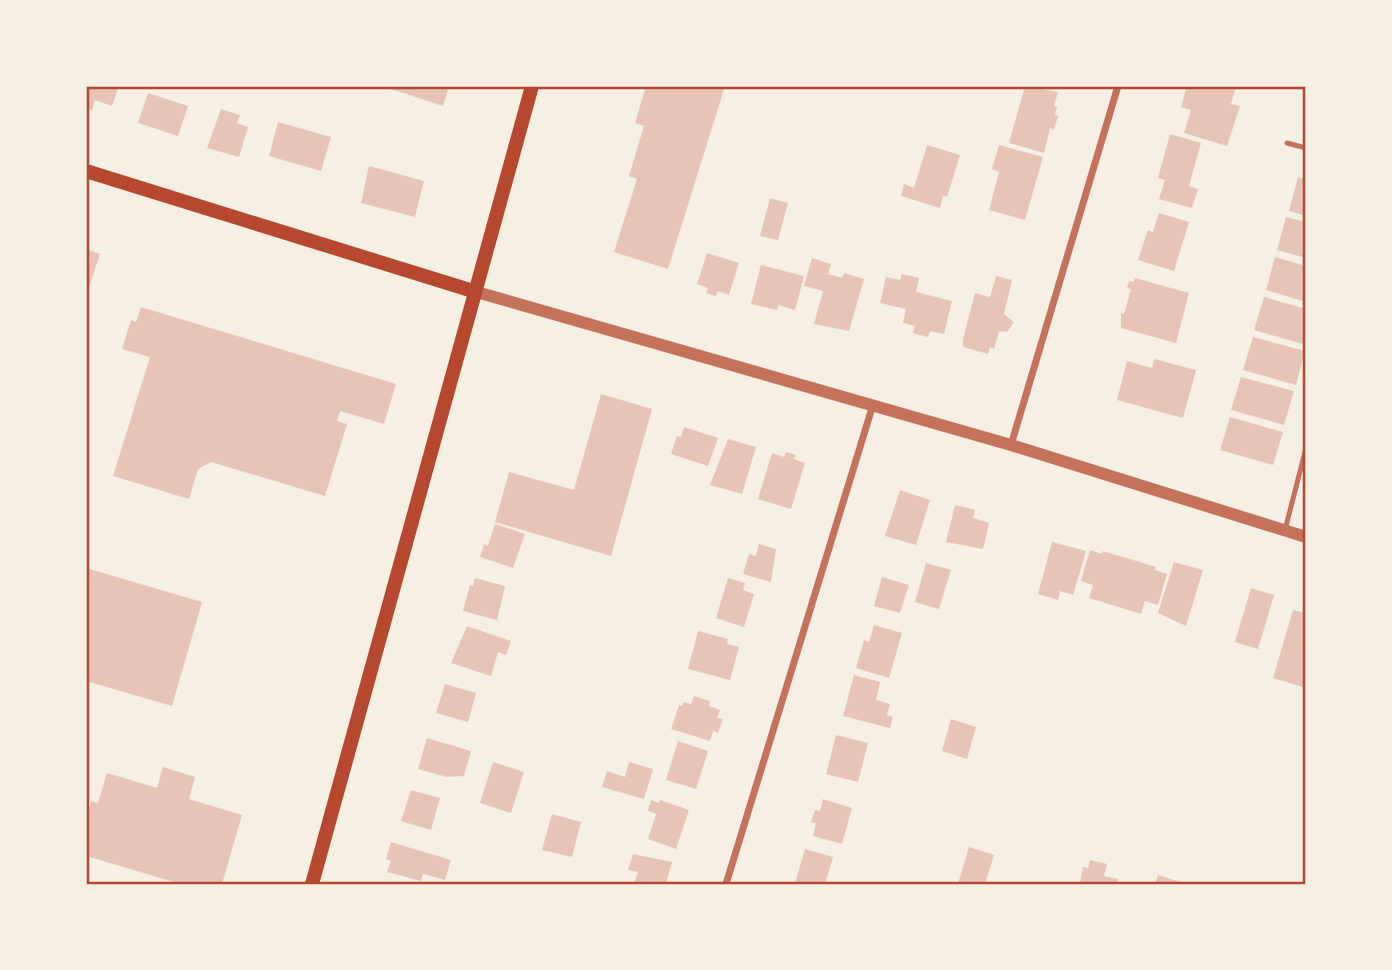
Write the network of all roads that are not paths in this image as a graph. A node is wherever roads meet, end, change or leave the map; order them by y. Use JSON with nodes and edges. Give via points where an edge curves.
{"nodes":[{"id":1,"x":532,"y":86,"type":"edge"},
{"id":2,"x":1118,"y":86,"type":"edge"},
{"id":3,"x":1287,"y":143,"type":"dead end"},
{"id":4,"x":1306,"y":148,"type":"edge"},
{"id":5,"x":86,"y":171,"type":"edge"},
{"id":6,"x":473,"y":291,"type":"junction"},
{"id":7,"x":872,"y":408,"type":"junction"},
{"id":8,"x":1011,"y":445,"type":"junction"},
{"id":9,"x":1306,"y":448,"type":"edge"},
{"id":10,"x":1285,"y":530,"type":"junction"},
{"id":11,"x":1306,"y":537,"type":"edge"},
{"id":12,"x":312,"y":884,"type":"edge"},
{"id":13,"x":726,"y":884,"type":"edge"}],
"edges":[{"from":1,"to":6,"type":"main road"},
{"from":2,"to":8,"type":"street"},
{"from":3,"to":4,"type":"lane"},
{"from":5,"to":6,"type":"main road"},
{"from":6,"to":7,"type":"street"},
{"from":6,"to":12,"type":"main road"},
{"from":7,"to":8,"type":"street"},
{"from":7,"to":13,"type":"street"},
{"from":8,"to":10,"type":"street"},
{"from":9,"to":10,"type":"lane"},
{"from":10,"to":11,"type":"street"}]}
